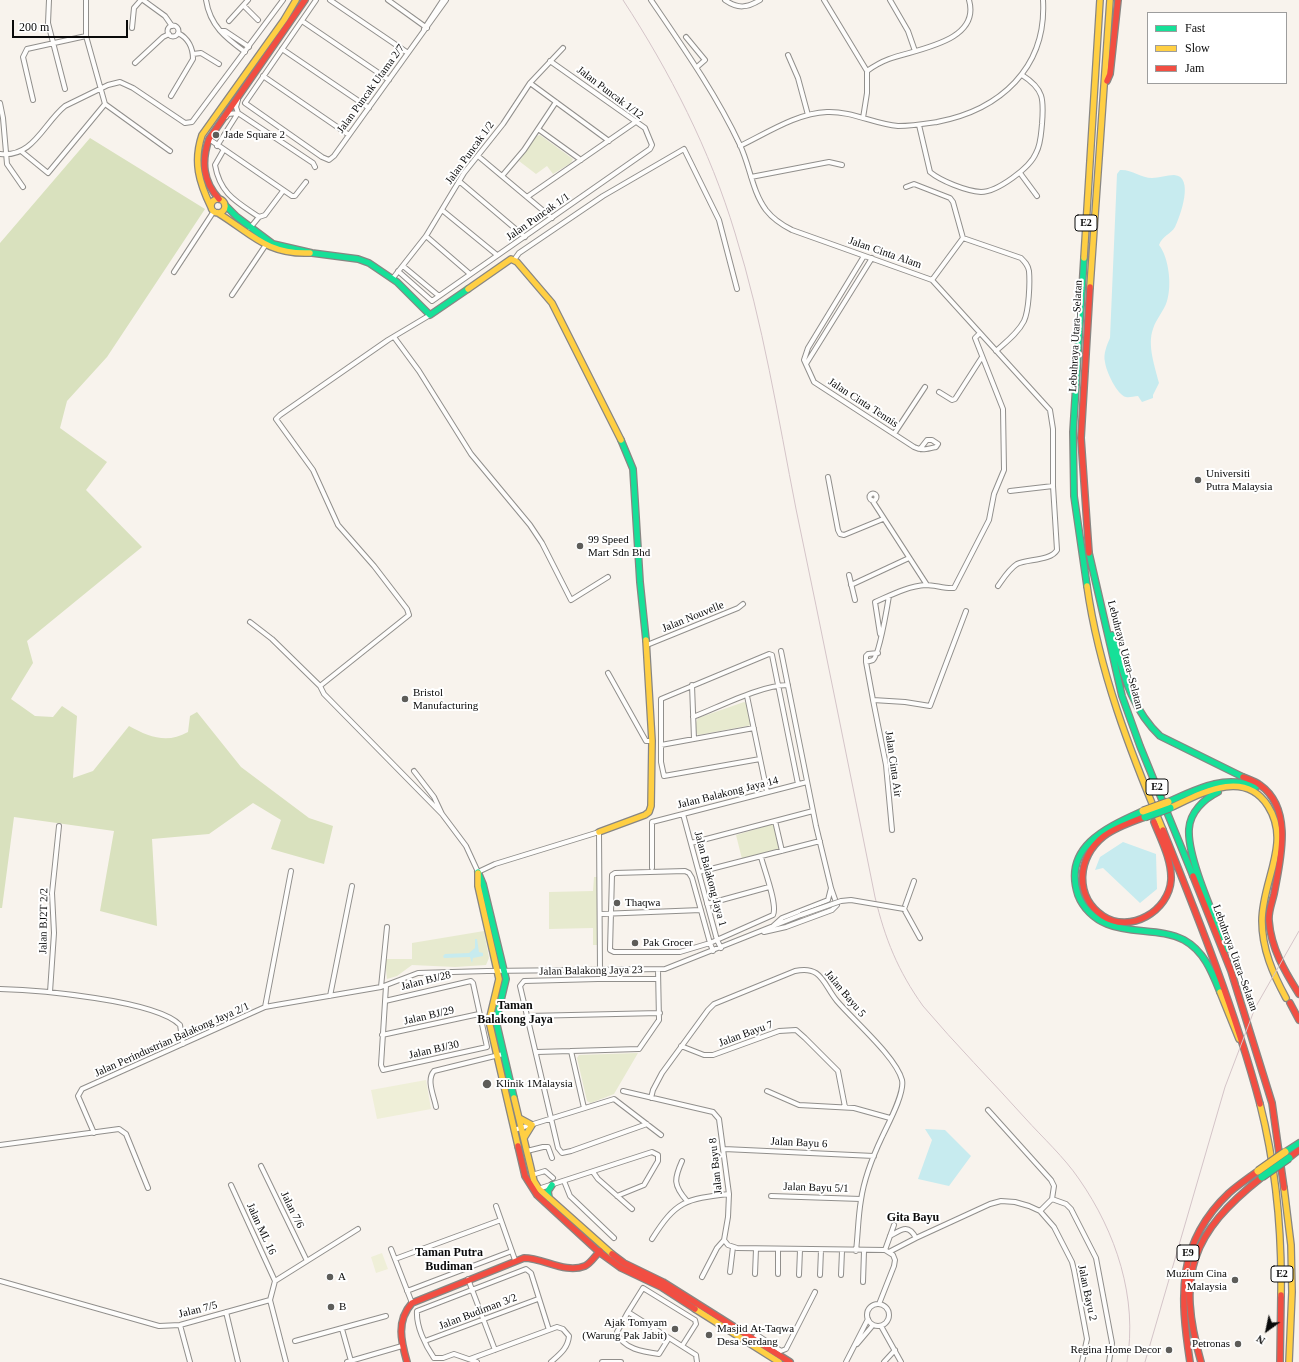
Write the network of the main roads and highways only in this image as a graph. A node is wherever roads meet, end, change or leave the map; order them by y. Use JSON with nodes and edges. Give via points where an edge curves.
{"nodes":[{"id":1,"x":296,"y":0,"type":"edge"},
{"id":2,"x":305,"y":0,"type":"edge"},
{"id":3,"x":1100,"y":0,"type":"edge"},
{"id":4,"x":1110,"y":0,"type":"edge"},
{"id":5,"x":1118,"y":0,"type":"edge"},
{"id":6,"x":1104,"y":88,"type":"junction"},
{"id":7,"x":219,"y":199,"type":"junction"},
{"id":8,"x":225,"y":205,"type":"junction"},
{"id":9,"x":214,"y":210,"type":"junction"},
{"id":10,"x":251,"y":228,"type":"junction"},
{"id":11,"x":265,"y":246,"type":"junction"},
{"id":12,"x":312,"y":253,"type":"junction"},
{"id":13,"x":1099,"y":599,"type":"junction"},
{"id":14,"x":1134,"y":760,"type":"junction"},
{"id":15,"x":1235,"y":786,"type":"junction"},
{"id":16,"x":1271,"y":797,"type":"junction"},
{"id":17,"x":1169,"y":805,"type":"junction"},
{"id":18,"x":1144,"y":814,"type":"junction"},
{"id":19,"x":599,"y":832,"type":"road end"},
{"id":20,"x":478,"y":872,"type":"road end"},
{"id":21,"x":1231,"y":971,"type":"junction"},
{"id":22,"x":1299,"y":994,"type":"edge"},
{"id":23,"x":1299,"y":1020,"type":"edge"},
{"id":24,"x":1246,"y":1047,"type":"junction"},
{"id":25,"x":500,"y":1055,"type":"junction"},
{"id":26,"x":519,"y":1118,"type":"junction"},
{"id":27,"x":518,"y":1129,"type":"junction"},
{"id":28,"x":524,"y":1138,"type":"junction"},
{"id":29,"x":1299,"y":1143,"type":"edge"},
{"id":30,"x":1299,"y":1150,"type":"edge"},
{"id":31,"x":1299,"y":1154,"type":"edge"},
{"id":32,"x":1288,"y":1156,"type":"junction"},
{"id":33,"x":1260,"y":1174,"type":"junction"},
{"id":34,"x":552,"y":1181,"type":"road end"},
{"id":35,"x":537,"y":1190,"type":"junction"},
{"id":36,"x":549,"y":1198,"type":"junction"},
{"id":37,"x":601,"y":1250,"type":"junction"},
{"id":38,"x":691,"y":1303,"type":"junction"},
{"id":39,"x":407,"y":1362,"type":"edge"},
{"id":40,"x":779,"y":1362,"type":"edge"},
{"id":41,"x":790,"y":1362,"type":"edge"},
{"id":42,"x":1190,"y":1362,"type":"edge"},
{"id":43,"x":1201,"y":1362,"type":"edge"},
{"id":44,"x":1280,"y":1362,"type":"edge"},
{"id":45,"x":1289,"y":1362,"type":"edge"}],
"edges":[{"from":1,"to":9,"type":"main road","via":[[202,135],[197,147],[196,170],[200,184]]},
{"from":2,"to":7,"type":"main road","via":[[220,122],[204,150],[203,169],[206,182]]},
{"from":3,"to":14,"type":"main road","name":"Lebuhraya Utara–Selatan","number":"E2","via":[[1073,432],[1074,496],[1090,607],[1113,701]]},
{"from":4,"to":6,"type":"main road","name":"Lebuhraya Utara–Selatan","number":"E2"},
{"from":5,"to":6,"type":"main road","via":[[1110,74]]},
{"from":6,"to":13,"type":"main road","name":"Lebuhraya Utara–Selatan","number":"E2","via":[[1085,340],[1081,438],[1089,552]]},
{"from":7,"to":8,"type":"main road"},
{"from":7,"to":9,"type":"main road","via":[[214,200]]},
{"from":8,"to":9,"type":"main road","via":[[223,212]]},
{"from":8,"to":10,"type":"main road"},
{"from":9,"to":11,"type":"main road"},
{"from":10,"to":11,"type":"main road","via":[[266,242]]},
{"from":10,"to":12,"type":"main road","via":[[278,246]]},
{"from":11,"to":12,"type":"main road","via":[[276,252]]},
{"from":12,"to":19,"type":"main road","via":[[370,263],[393,278],[430,315],[512,259],[552,303],[629,457],[633,469],[647,645],[652,798],[649,812]]},
{"from":13,"to":16,"type":"main road","via":[[1108,619],[1136,708],[1149,727],[1160,736],[1260,785]]},
{"from":13,"to":21,"type":"main road","name":"Lebuhraya Utara–Selatan","number":"E2","via":[[1122,696]]},
{"from":14,"to":18,"type":"main road","via":[[1134,769],[1168,856],[1171,880],[1166,898],[1150,915],[1129,922],[1112,919],[1097,912],[1084,894],[1081,880],[1083,863],[1092,847],[1104,836]]},
{"from":14,"to":24,"type":"main road","name":"Lebuhraya Utara–Selatan","number":"E2","via":[[1200,921]]},
{"from":15,"to":17,"type":"main road","via":[[1216,789]]},
{"from":15,"to":21,"type":"main road","via":[[1213,794],[1203,801],[1194,814],[1189,829],[1191,847],[1231,959]]},
{"from":15,"to":23,"type":"main road","via":[[1249,789],[1263,798],[1275,818],[1277,843],[1262,919],[1264,946],[1273,975]]},
{"from":16,"to":17,"type":"main road","via":[[1252,785],[1234,780],[1213,784]]},
{"from":16,"to":22,"type":"main road","via":[[1279,814],[1282,837],[1269,919],[1273,945],[1283,969]]},
{"from":17,"to":18,"type":"main road","bridge":true},
{"from":18,"to":24,"type":"main road","via":[[1100,832],[1085,847],[1077,862],[1076,871],[1076,890],[1080,900],[1086,909],[1102,922],[1180,938],[1196,948],[1206,960],[1237,1037]]},
{"from":20,"to":25,"type":"main road","via":[[483,884],[505,985],[497,1006]]},
{"from":21,"to":45,"type":"main road","name":"Lebuhraya Utara–Selatan","number":"E2","via":[[1272,1103],[1280,1150],[1291,1245]]},
{"from":24,"to":44,"type":"main road","name":"Lebuhraya Utara–Selatan","number":"E2","via":[[1262,1112],[1276,1187],[1282,1246]]},
{"from":25,"to":26,"type":"main road"},
{"from":25,"to":27,"type":"main road"},
{"from":26,"to":27,"type":"main road"},
{"from":26,"to":28,"type":"main road","via":[[532,1125]]},
{"from":27,"to":28,"type":"main road"},
{"from":27,"to":35,"type":"main road","via":[[525,1176]]},
{"from":28,"to":35,"type":"main road"},
{"from":29,"to":32,"type":"main road","number":"E9"},
{"from":30,"to":32,"type":"main road","number":"E9"},
{"from":31,"to":32,"type":"main road"},
{"from":32,"to":33,"type":"main road","number":"E9","bridge":true},
{"from":33,"to":42,"type":"main road","number":"E9","via":[[1227,1194],[1209,1214],[1191,1246],[1183,1275],[1182,1299]]},
{"from":33,"to":43,"type":"main road","number":"E9","via":[[1215,1219],[1195,1258],[1189,1287],[1190,1318]]},
{"from":34,"to":36,"type":"main road","via":[[548,1191]]},
{"from":35,"to":36,"type":"main road"},
{"from":35,"to":37,"type":"main road"},
{"from":36,"to":37,"type":"main road"},
{"from":37,"to":38,"type":"main road","via":[[629,1273]]},
{"from":37,"to":39,"type":"main road","via":[[586,1266],[575,1268],[535,1258],[515,1260],[412,1303],[406,1308],[401,1320],[402,1346]]},
{"from":38,"to":40,"type":"main road"},
{"from":38,"to":41,"type":"main road"}]}
